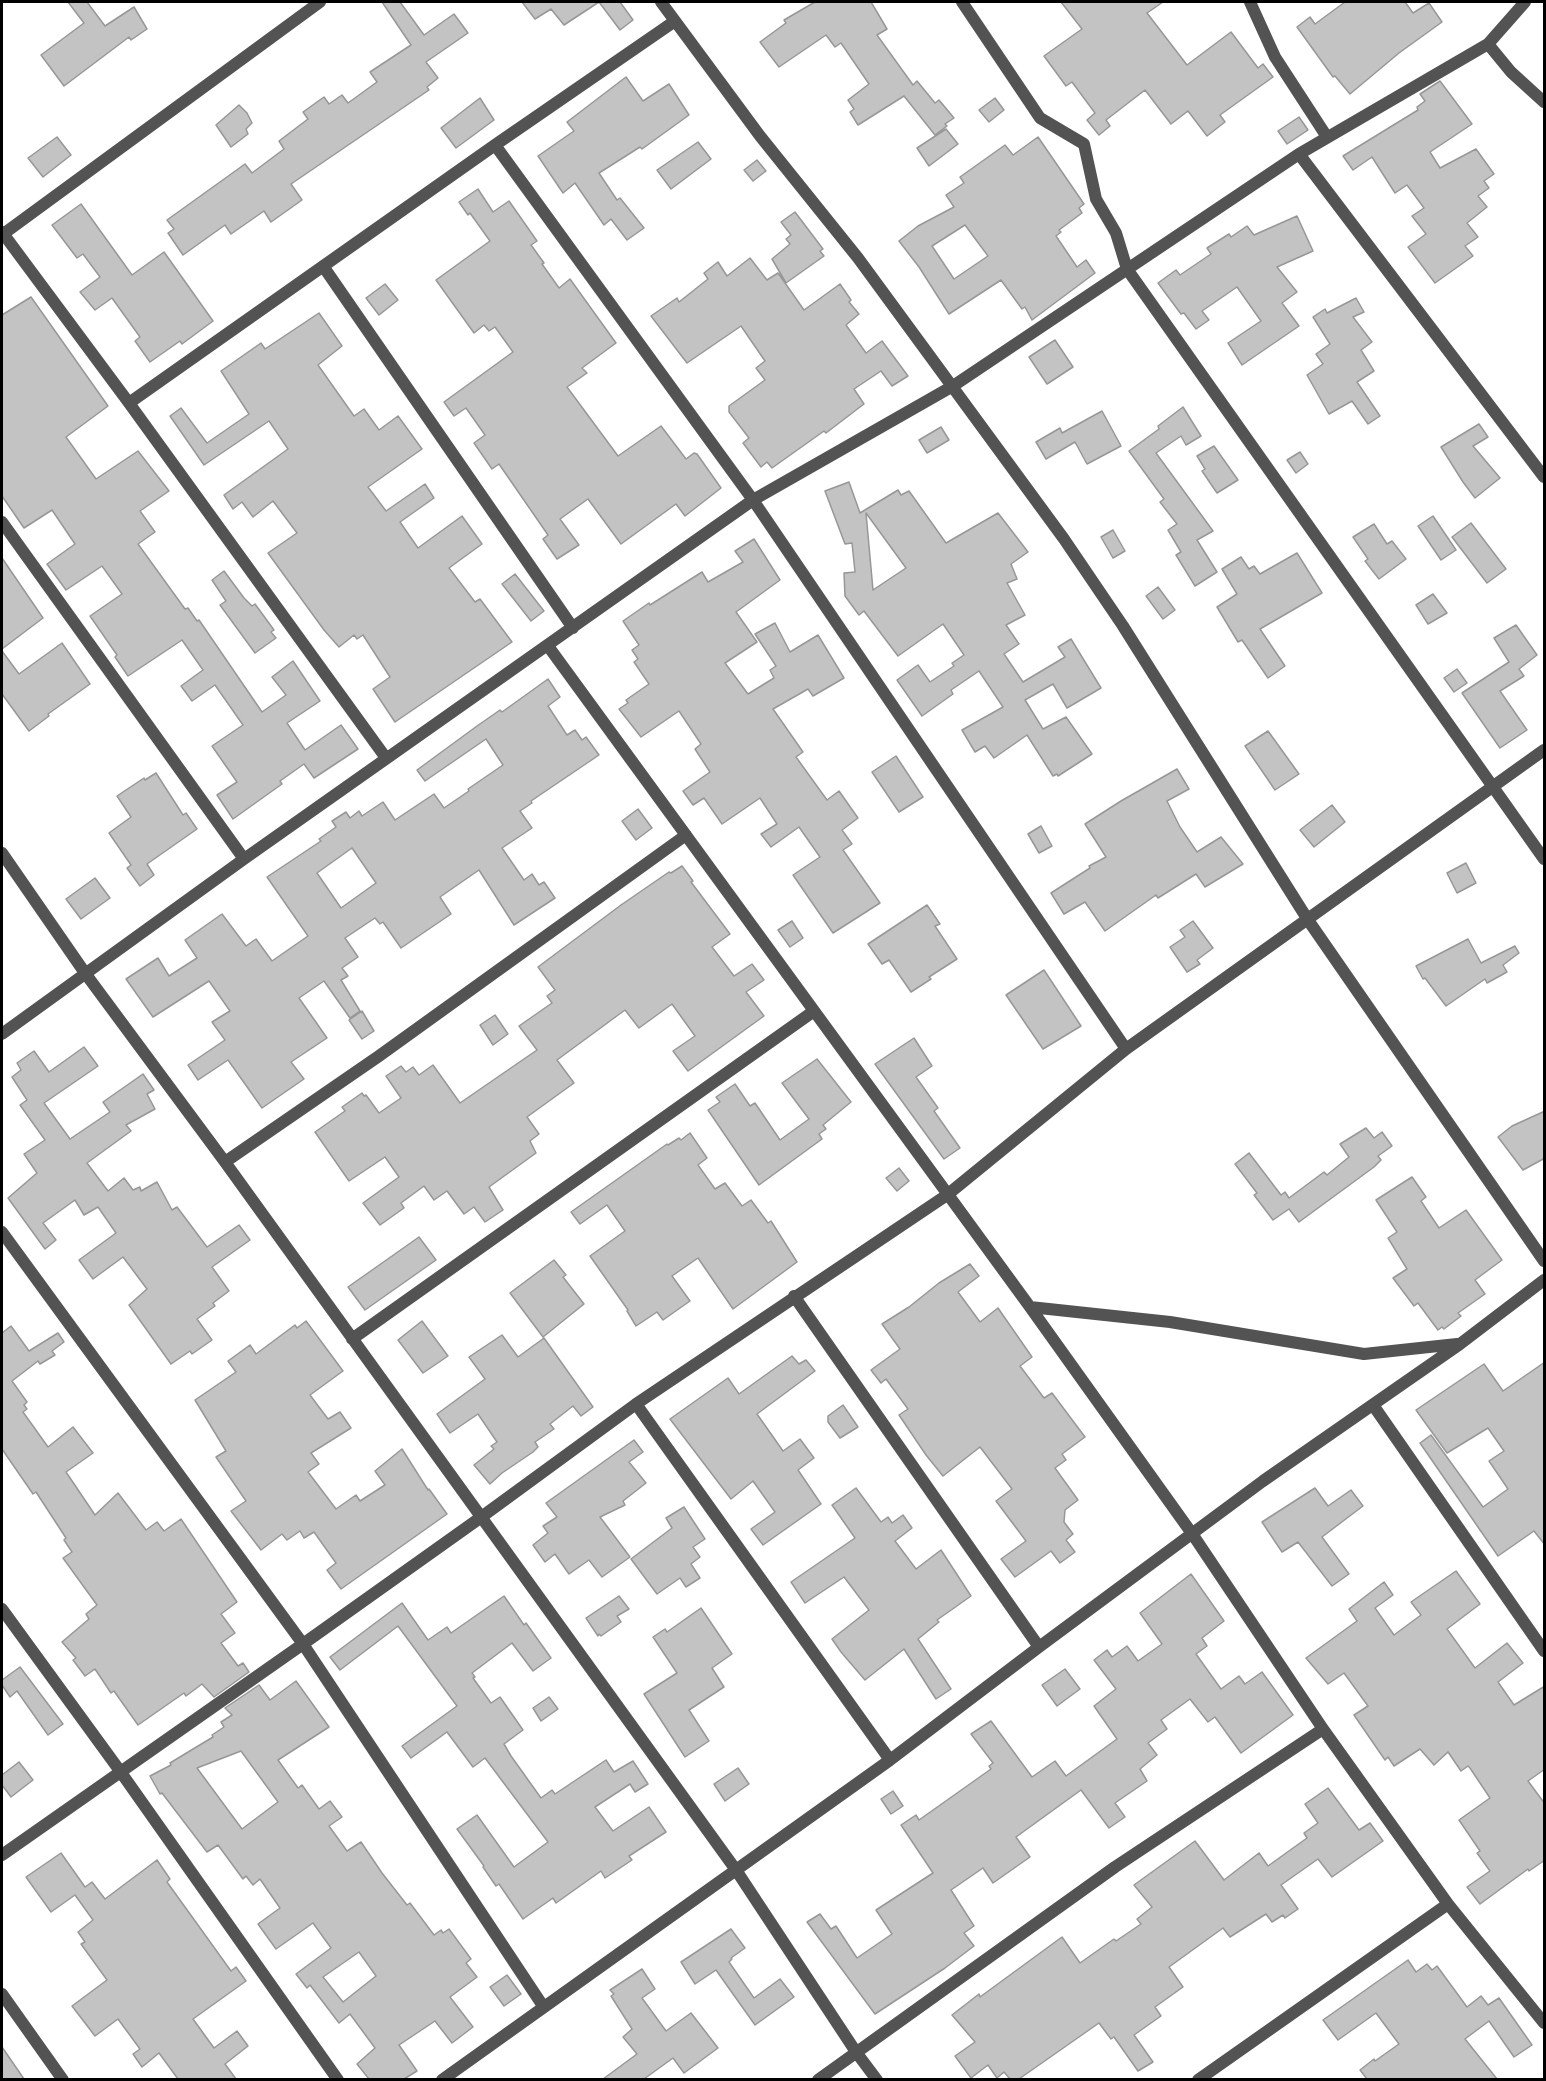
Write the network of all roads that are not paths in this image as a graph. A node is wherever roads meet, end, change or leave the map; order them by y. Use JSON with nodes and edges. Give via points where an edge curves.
{"nodes":[{"id":1,"x":320,"y":2,"type":"edge"},
{"id":2,"x":661,"y":2,"type":"edge"},
{"id":3,"x":962,"y":2,"type":"edge"},
{"id":4,"x":1250,"y":2,"type":"edge"},
{"id":5,"x":1525,"y":2,"type":"edge"},
{"id":6,"x":675,"y":21,"type":"junction"},
{"id":7,"x":1488,"y":44,"type":"junction"},
{"id":8,"x":1545,"y":102,"type":"edge"},
{"id":9,"x":1327,"y":137,"type":"junction"},
{"id":10,"x":495,"y":145,"type":"junction"},
{"id":11,"x":1299,"y":154,"type":"junction"},
{"id":12,"x":2,"y":234,"type":"edge"},
{"id":13,"x":323,"y":266,"type":"junction"},
{"id":14,"x":1126,"y":269,"type":"junction"},
{"id":15,"x":953,"y":386,"type":"junction"},
{"id":16,"x":129,"y":403,"type":"junction"},
{"id":17,"x":1545,"y":477,"type":"edge"},
{"id":18,"x":753,"y":500,"type":"junction"},
{"id":19,"x":2,"y":522,"type":"edge"},
{"id":20,"x":573,"y":628,"type":"junction"},
{"id":21,"x":548,"y":646,"type":"junction"},
{"id":22,"x":1545,"y":750,"type":"edge"},
{"id":23,"x":386,"y":758,"type":"junction"},
{"id":24,"x":1492,"y":787,"type":"junction"},
{"id":25,"x":686,"y":835,"type":"junction"},
{"id":26,"x":2,"y":853,"type":"edge"},
{"id":27,"x":244,"y":859,"type":"junction"},
{"id":28,"x":1545,"y":859,"type":"edge"},
{"id":29,"x":1308,"y":920,"type":"junction"},
{"id":30,"x":85,"y":973,"type":"junction"},
{"id":31,"x":814,"y":1011,"type":"junction"},
{"id":32,"x":2,"y":1034,"type":"edge"},
{"id":33,"x":1126,"y":1049,"type":"junction"},
{"id":34,"x":225,"y":1162,"type":"junction"},
{"id":35,"x":947,"y":1195,"type":"junction"},
{"id":36,"x":2,"y":1232,"type":"edge"},
{"id":37,"x":1545,"y":1261,"type":"edge"},
{"id":38,"x":1545,"y":1280,"type":"edge"},
{"id":39,"x":794,"y":1296,"type":"junction"},
{"id":40,"x":1030,"y":1307,"type":"junction"},
{"id":41,"x":352,"y":1339,"type":"junction"},
{"id":42,"x":1460,"y":1344,"type":"junction"},
{"id":43,"x":636,"y":1404,"type":"junction"},
{"id":44,"x":1373,"y":1405,"type":"junction"},
{"id":45,"x":480,"y":1518,"type":"junction"},
{"id":46,"x":1193,"y":1535,"type":"junction"},
{"id":47,"x":2,"y":1609,"type":"edge"},
{"id":48,"x":303,"y":1644,"type":"junction"},
{"id":49,"x":1039,"y":1647,"type":"junction"},
{"id":50,"x":1545,"y":1651,"type":"edge"},
{"id":51,"x":1323,"y":1729,"type":"junction"},
{"id":52,"x":890,"y":1760,"type":"junction"},
{"id":53,"x":120,"y":1771,"type":"junction"},
{"id":54,"x":2,"y":1855,"type":"edge"},
{"id":55,"x":736,"y":1870,"type":"junction"},
{"id":56,"x":1448,"y":1904,"type":"junction"},
{"id":57,"x":2,"y":1994,"type":"edge"},
{"id":58,"x":543,"y":2006,"type":"junction"},
{"id":59,"x":1545,"y":2023,"type":"edge"},
{"id":60,"x":856,"y":2052,"type":"junction"},
{"id":61,"x":63,"y":2079,"type":"edge"},
{"id":62,"x":338,"y":2079,"type":"edge"},
{"id":63,"x":442,"y":2079,"type":"edge"},
{"id":64,"x":818,"y":2079,"type":"edge"},
{"id":65,"x":877,"y":2079,"type":"edge"},
{"id":66,"x":1198,"y":2079,"type":"edge"}],
"edges":[{"from":1,"to":12,"type":"street"},
{"from":2,"to":6,"type":"street"},
{"from":3,"to":14,"type":"street","via":[[1040,118],[1084,144],[1096,199],[1116,233]]},
{"from":4,"to":9,"type":"street","via":[[1275,57]]},
{"from":5,"to":7,"type":"street"},
{"from":6,"to":10,"type":"street"},
{"from":6,"to":15,"type":"street"},
{"from":7,"to":8,"type":"street","via":[[1511,72]]},
{"from":7,"to":9,"type":"street"},
{"from":9,"to":11,"type":"street"},
{"from":10,"to":13,"type":"street"},
{"from":10,"to":18,"type":"street"},
{"from":11,"to":14,"type":"street"},
{"from":11,"to":17,"type":"street"},
{"from":12,"to":16,"type":"street"},
{"from":13,"to":16,"type":"street"},
{"from":13,"to":20,"type":"street"},
{"from":14,"to":15,"type":"street"},
{"from":14,"to":24,"type":"street"},
{"from":15,"to":18,"type":"street"},
{"from":15,"to":29,"type":"street","via":[[1123,626]]},
{"from":16,"to":23,"type":"street"},
{"from":18,"to":20,"type":"street"},
{"from":18,"to":33,"type":"street"},
{"from":19,"to":27,"type":"street"},
{"from":20,"to":21,"type":"street"},
{"from":21,"to":23,"type":"street"},
{"from":21,"to":25,"type":"street"},
{"from":22,"to":24,"type":"street"},
{"from":23,"to":27,"type":"street"},
{"from":24,"to":28,"type":"street"},
{"from":24,"to":29,"type":"street"},
{"from":25,"to":31,"type":"street"},
{"from":25,"to":34,"type":"street"},
{"from":26,"to":30,"type":"street"},
{"from":27,"to":30,"type":"street"},
{"from":29,"to":33,"type":"street"},
{"from":29,"to":37,"type":"street"},
{"from":30,"to":32,"type":"street"},
{"from":30,"to":34,"type":"street"},
{"from":31,"to":35,"type":"street"},
{"from":31,"to":41,"type":"street"},
{"from":33,"to":35,"type":"street"},
{"from":34,"to":41,"type":"street"},
{"from":35,"to":39,"type":"street"},
{"from":35,"to":40,"type":"street"},
{"from":36,"to":48,"type":"street"},
{"from":38,"to":42,"type":"street"},
{"from":39,"to":43,"type":"street"},
{"from":39,"to":49,"type":"street"},
{"from":40,"to":42,"type":"street","via":[[1170,1322],[1364,1354]]},
{"from":40,"to":46,"type":"street"},
{"from":41,"to":45,"type":"street"},
{"from":42,"to":44,"type":"street"},
{"from":43,"to":45,"type":"street"},
{"from":43,"to":52,"type":"street"},
{"from":44,"to":46,"type":"street"},
{"from":44,"to":50,"type":"street"},
{"from":45,"to":48,"type":"street"},
{"from":45,"to":55,"type":"street"},
{"from":46,"to":49,"type":"street"},
{"from":46,"to":51,"type":"street"},
{"from":47,"to":53,"type":"street"},
{"from":48,"to":53,"type":"street"},
{"from":48,"to":58,"type":"street"},
{"from":49,"to":52,"type":"street"},
{"from":51,"to":56,"type":"street"},
{"from":51,"to":60,"type":"street","via":[[1115,1868]]},
{"from":52,"to":55,"type":"street"},
{"from":53,"to":54,"type":"street"},
{"from":53,"to":62,"type":"street"},
{"from":55,"to":58,"type":"street"},
{"from":55,"to":60,"type":"street"},
{"from":56,"to":59,"type":"street"},
{"from":56,"to":66,"type":"street"},
{"from":57,"to":61,"type":"street"},
{"from":58,"to":63,"type":"street"},
{"from":60,"to":64,"type":"street"},
{"from":60,"to":65,"type":"street"}]}
